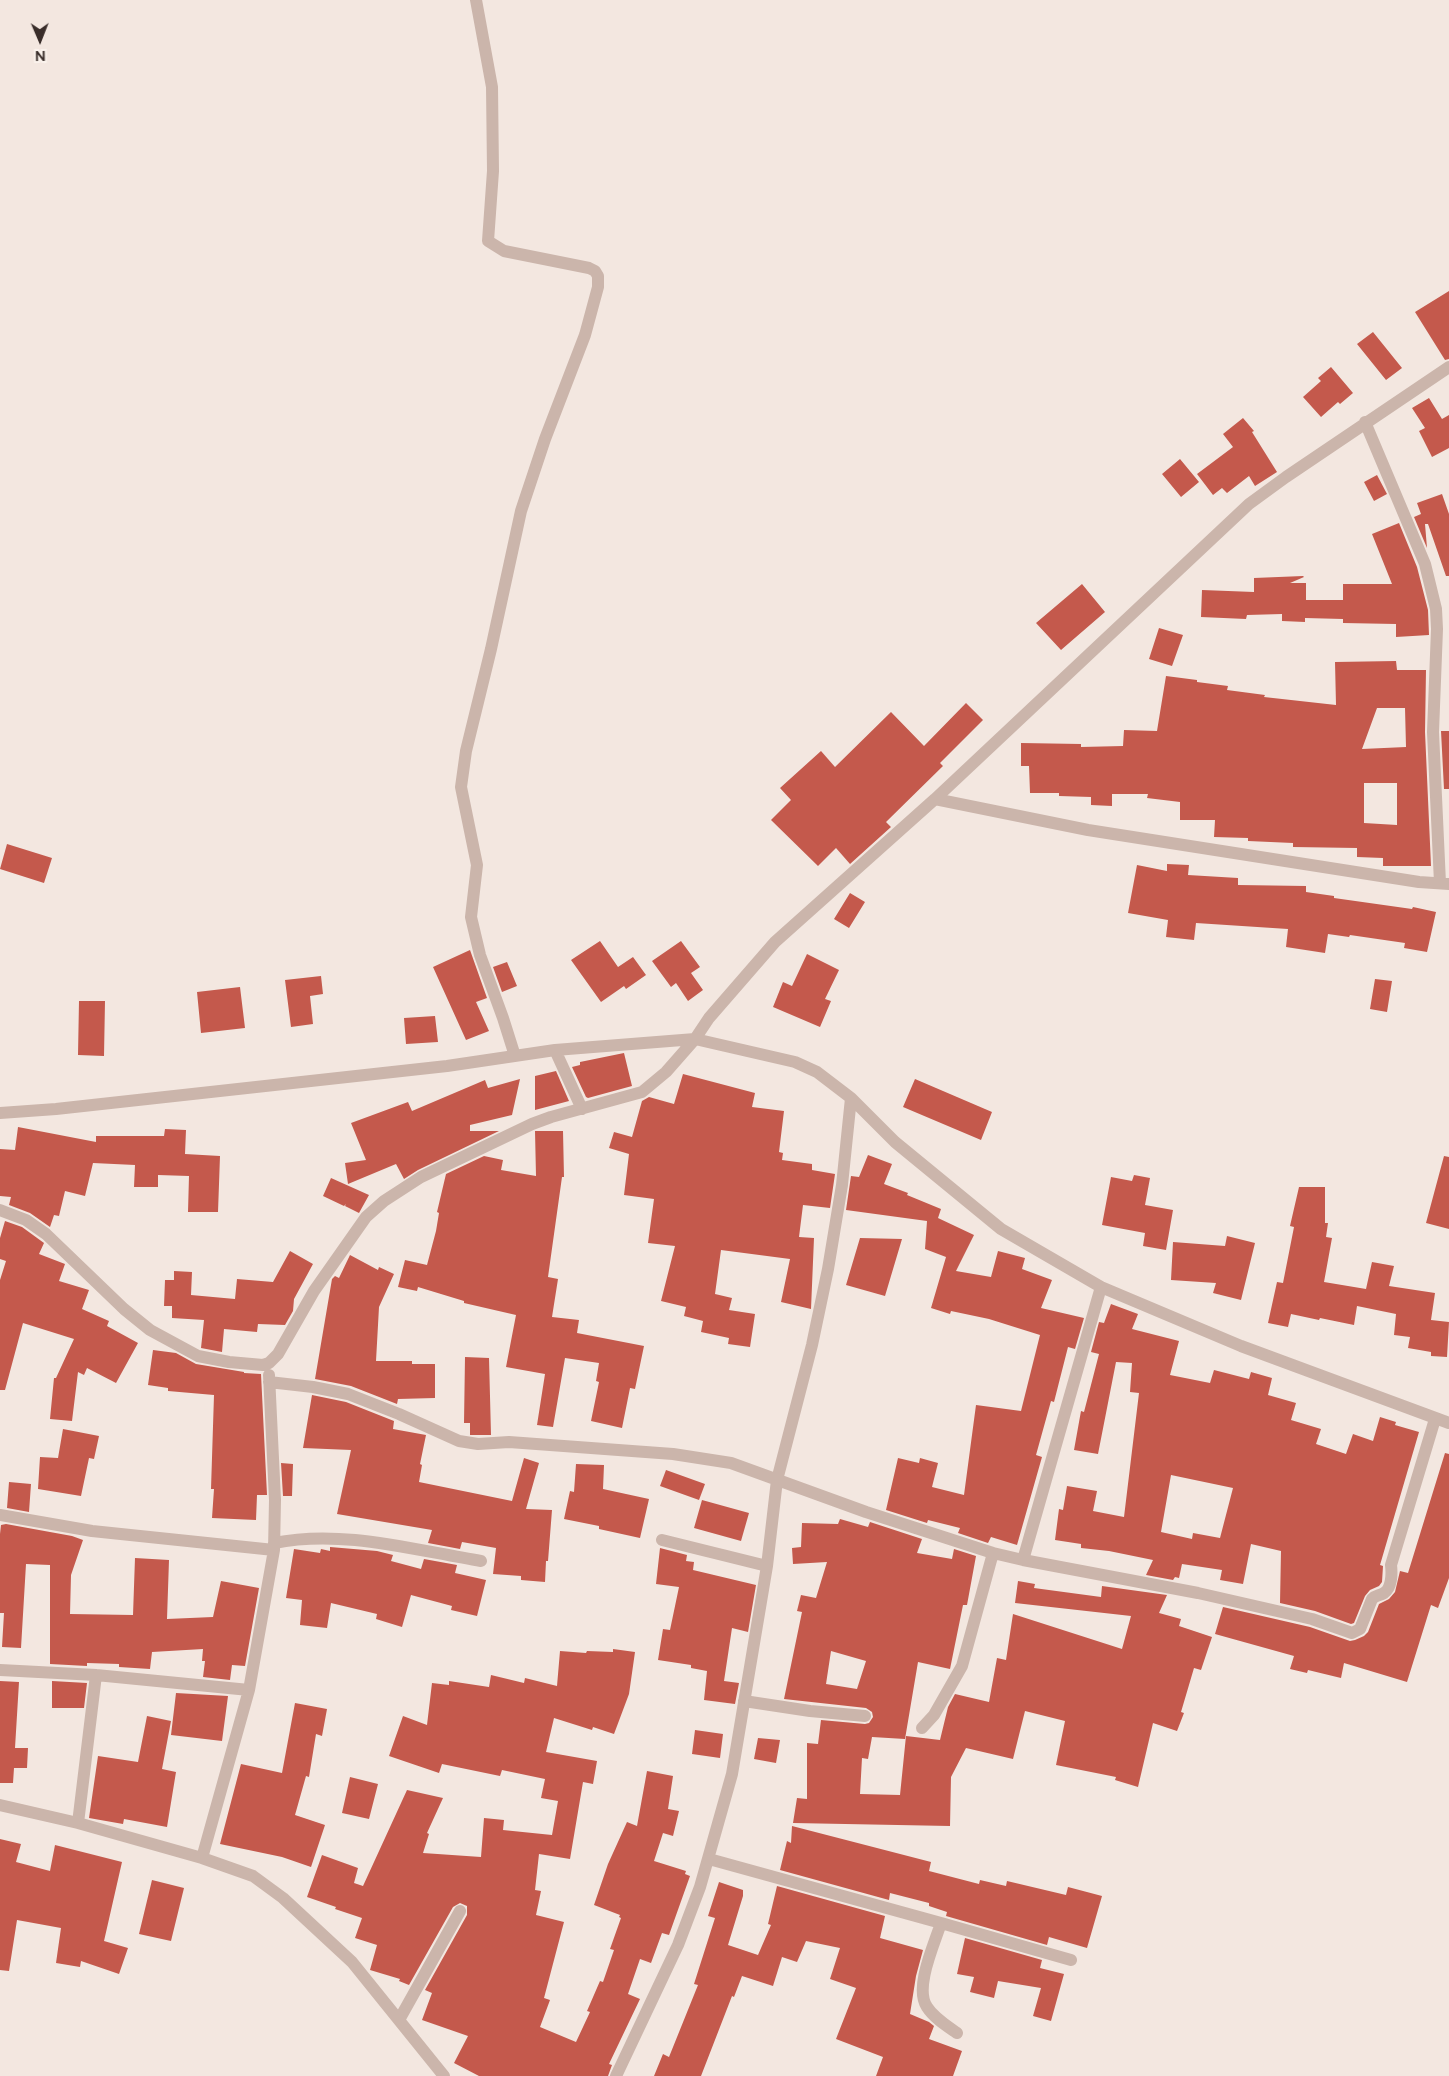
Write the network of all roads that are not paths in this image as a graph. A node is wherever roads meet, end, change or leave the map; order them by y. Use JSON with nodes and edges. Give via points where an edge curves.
{"nodes":[{"id":1,"x":476,"y":0,"type":"edge"},
{"id":2,"x":1449,"y":367,"type":"edge"},
{"id":3,"x":1365,"y":422,"type":"junction"},
{"id":4,"x":935,"y":800,"type":"junction"},
{"id":5,"x":1444,"y":883,"type":"edge"},
{"id":6,"x":697,"y":1035,"type":"junction"},
{"id":7,"x":555,"y":1050,"type":"junction"},
{"id":8,"x":514,"y":1056,"type":"junction"},
{"id":9,"x":851,"y":1098,"type":"junction"},
{"id":10,"x":582,"y":1108,"type":"junction"},
{"id":11,"x":0,"y":1112,"type":"edge"},
{"id":12,"x":0,"y":1210,"type":"edge"},
{"id":13,"x":1101,"y":1287,"type":"junction"},
{"id":14,"x":269,"y":1364,"type":"junction"},
{"id":15,"x":269,"y":1382,"type":"junction"},
{"id":16,"x":1436,"y":1419,"type":"junction"},
{"id":17,"x":1449,"y":1423,"type":"edge"},
{"id":18,"x":777,"y":1480,"type":"junction"},
{"id":19,"x":0,"y":1514,"type":"edge"},
{"id":20,"x":662,"y":1540,"type":"dead end"},
{"id":21,"x":274,"y":1547,"type":"junction"},
{"id":22,"x":992,"y":1553,"type":"junction"},
{"id":23,"x":1023,"y":1560,"type":"junction"},
{"id":24,"x":481,"y":1561,"type":"dead end"},
{"id":25,"x":767,"y":1566,"type":"junction"},
{"id":26,"x":0,"y":1670,"type":"edge"},
{"id":27,"x":96,"y":1676,"type":"junction"},
{"id":28,"x":249,"y":1690,"type":"junction"},
{"id":29,"x":744,"y":1701,"type":"junction"},
{"id":30,"x":865,"y":1716,"type":"dead end"},
{"id":31,"x":922,"y":1728,"type":"dead end"},
{"id":32,"x":0,"y":1805,"type":"edge"},
{"id":33,"x":78,"y":1823,"type":"junction"},
{"id":34,"x":202,"y":1858,"type":"junction"},
{"id":35,"x":709,"y":1859,"type":"junction"},
{"id":36,"x":460,"y":1912,"type":"dead end"},
{"id":37,"x":941,"y":1923,"type":"junction"},
{"id":38,"x":1071,"y":1960,"type":"dead end"},
{"id":39,"x":399,"y":2020,"type":"junction"},
{"id":40,"x":957,"y":2033,"type":"dead end"},
{"id":41,"x":444,"y":2076,"type":"edge"},
{"id":42,"x":616,"y":2076,"type":"edge"}],
"edges":[{"from":1,"to":8,"type":"street","via":[[492,87],[493,171],[488,241],[504,251],[589,268],[598,276],[585,335],[521,510],[466,751],[461,787],[477,865],[471,917],[480,955]]},
{"from":2,"to":3,"type":"street"},
{"from":3,"to":4,"type":"street","via":[[1250,504]]},
{"from":3,"to":5,"type":"street","via":[[1425,564],[1436,609],[1433,732]]},
{"from":4,"to":5,"type":"street","via":[[1097,832],[1419,882]]},
{"from":4,"to":6,"type":"street","via":[[775,942]]},
{"from":6,"to":7,"type":"street"},
{"from":6,"to":9,"type":"street","via":[[795,1062],[816,1072]]},
{"from":6,"to":10,"type":"street","via":[[666,1072],[642,1092]]},
{"from":7,"to":8,"type":"street"},
{"from":7,"to":10,"type":"street"},
{"from":8,"to":11,"type":"street","via":[[56,1109]]},
{"from":9,"to":13,"type":"street","via":[[895,1142],[1001,1230]]},
{"from":9,"to":18,"type":"street","via":[[842,1185],[828,1269]]},
{"from":10,"to":14,"type":"street","via":[[532,1124],[422,1177],[384,1201],[366,1216],[344,1247]]},
{"from":12,"to":14,"type":"street","via":[[26,1220],[46,1234],[150,1330],[198,1356]]},
{"from":13,"to":16,"type":"street","via":[[1241,1346]]},
{"from":13,"to":23,"type":"street"},
{"from":14,"to":15,"type":"street"},
{"from":15,"to":18,"type":"street","via":[[348,1394],[459,1441],[673,1454],[731,1463]]},
{"from":15,"to":21,"type":"street","via":[[276,1500]]},
{"from":16,"to":17,"type":"street"},
{"from":16,"to":23,"type":"street","via":[[1391,1564],[1390,1582],[1386,1591],[1372,1599],[1356,1632],[1198,1593]]},
{"from":18,"to":22,"type":"street"},
{"from":18,"to":25,"type":"street"},
{"from":19,"to":21,"type":"street","via":[[92,1531]]},
{"from":20,"to":25,"type":"street"},
{"from":21,"to":24,"type":"street","via":[[294,1539],[322,1537]]},
{"from":21,"to":28,"type":"street"},
{"from":22,"to":23,"type":"street"},
{"from":22,"to":31,"type":"street","via":[[962,1666],[934,1715]]},
{"from":25,"to":29,"type":"street"},
{"from":26,"to":27,"type":"street"},
{"from":27,"to":28,"type":"street"},
{"from":27,"to":33,"type":"street"},
{"from":28,"to":34,"type":"street"},
{"from":29,"to":30,"type":"street"},
{"from":29,"to":35,"type":"street","via":[[732,1774]]},
{"from":32,"to":33,"type":"street"},
{"from":33,"to":34,"type":"street"},
{"from":34,"to":39,"type":"street","via":[[253,1876],[283,1898],[352,1962]]},
{"from":35,"to":37,"type":"street"},
{"from":35,"to":42,"type":"street","via":[[678,1945]]},
{"from":36,"to":39,"type":"street"},
{"from":37,"to":38,"type":"street"},
{"from":37,"to":40,"type":"street","via":[[924,1977],[922,1995],[927,2007]]},
{"from":39,"to":41,"type":"street"}]}
